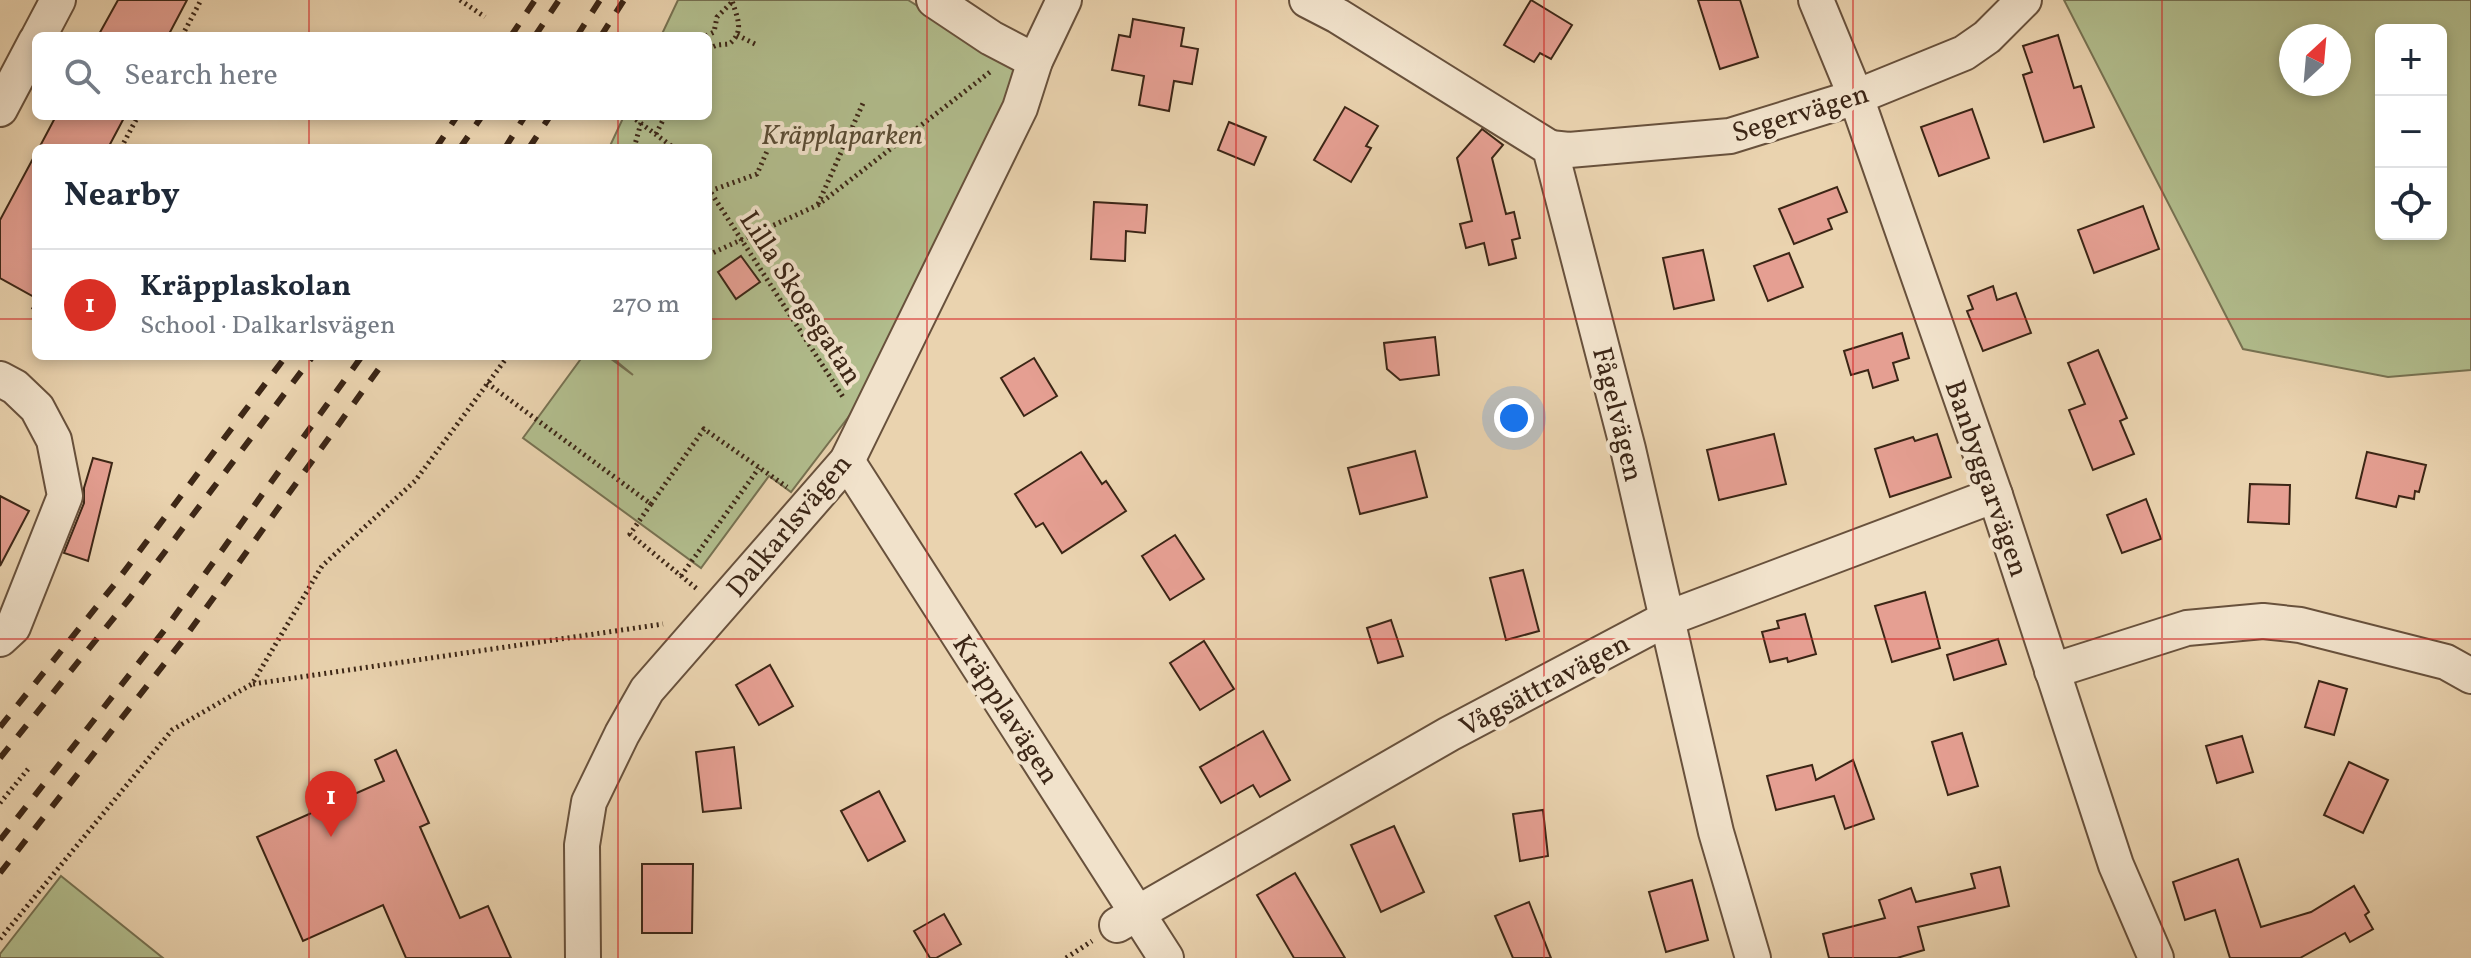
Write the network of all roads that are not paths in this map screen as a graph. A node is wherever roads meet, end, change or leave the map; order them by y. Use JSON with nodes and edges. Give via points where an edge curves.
{"nodes":[{"id":1,"x":58,"y":0,"type":"edge"},
{"id":2,"x":934,"y":0,"type":"edge"},
{"id":3,"x":1064,"y":0,"type":"edge"},
{"id":4,"x":1307,"y":0,"type":"edge"},
{"id":5,"x":1816,"y":0,"type":"edge"},
{"id":6,"x":2024,"y":0,"type":"edge"},
{"id":7,"x":41,"y":32,"type":"edge"},
{"id":8,"x":32,"y":48,"type":"edge"},
{"id":9,"x":1024,"y":56,"type":"junction"},
{"id":10,"x":1856,"y":97,"type":"junction"},
{"id":11,"x":0,"y":109,"type":"edge"},
{"id":12,"x":1550,"y":148,"type":"junction"},
{"id":13,"x":0,"y":379,"type":"edge"},
{"id":14,"x":847,"y":461,"type":"junction"},
{"id":15,"x":1995,"y":495,"type":"junction"},
{"id":16,"x":1666,"y":619,"type":"junction"},
{"id":17,"x":0,"y":639,"type":"edge"},
{"id":18,"x":2052,"y":671,"type":"junction"},
{"id":19,"x":2471,"y":676,"type":"edge"},
{"id":20,"x":1128,"y":919,"type":"junction"},
{"id":21,"x":583,"y":958,"type":"edge"},
{"id":22,"x":1166,"y":958,"type":"edge"},
{"id":23,"x":1753,"y":958,"type":"edge"},
{"id":24,"x":2156,"y":958,"type":"edge"}],
"edges":[{"from":1,"to":7,"type":"street"},
{"from":2,"to":9,"type":"street"},
{"from":3,"to":9,"type":"street","name":"Dalkarlsvägen"},
{"from":4,"to":12,"type":"street"},
{"from":5,"to":10,"type":"street","name":"Banbyggarvägen"},
{"from":6,"to":10,"type":"street","name":"Segervägen","via":[[1964,53]]},
{"from":8,"to":11,"type":"street"},
{"from":9,"to":14,"type":"street","name":"Dalkarlsvägen","via":[[1020,108]]},
{"from":10,"to":12,"type":"street","name":"Segervägen","via":[[1730,136]]},
{"from":10,"to":15,"type":"street","name":"Banbyggarvägen"},
{"from":12,"to":16,"type":"street","name":"Fågelvägen"},
{"from":13,"to":17,"type":"street","via":[[37,408],[54,440],[65,496],[13,627]]},
{"from":14,"to":20,"type":"street","name":"Kräpplavägen"},
{"from":14,"to":21,"type":"street","name":"Dalkarlsvägen","via":[[704,604],[622,734],[589,802],[582,845]]},
{"from":15,"to":16,"type":"street","name":"Vågsättravägen"},
{"from":15,"to":18,"type":"street","name":"Banbyggarvägen"},
{"from":16,"to":20,"type":"street","name":"Vågsättravägen","via":[[1449,734]]},
{"from":16,"to":23,"type":"street","name":"Fågelvägen","via":[[1716,832]]},
{"from":18,"to":19,"type":"street","via":[[2187,628],[2263,621],[2300,625],[2446,662]]},
{"from":18,"to":24,"type":"street","name":"Banbyggarvägen","via":[[2116,865]]},
{"from":20,"to":22,"type":"street","name":"Kräpplavägen"}]}
